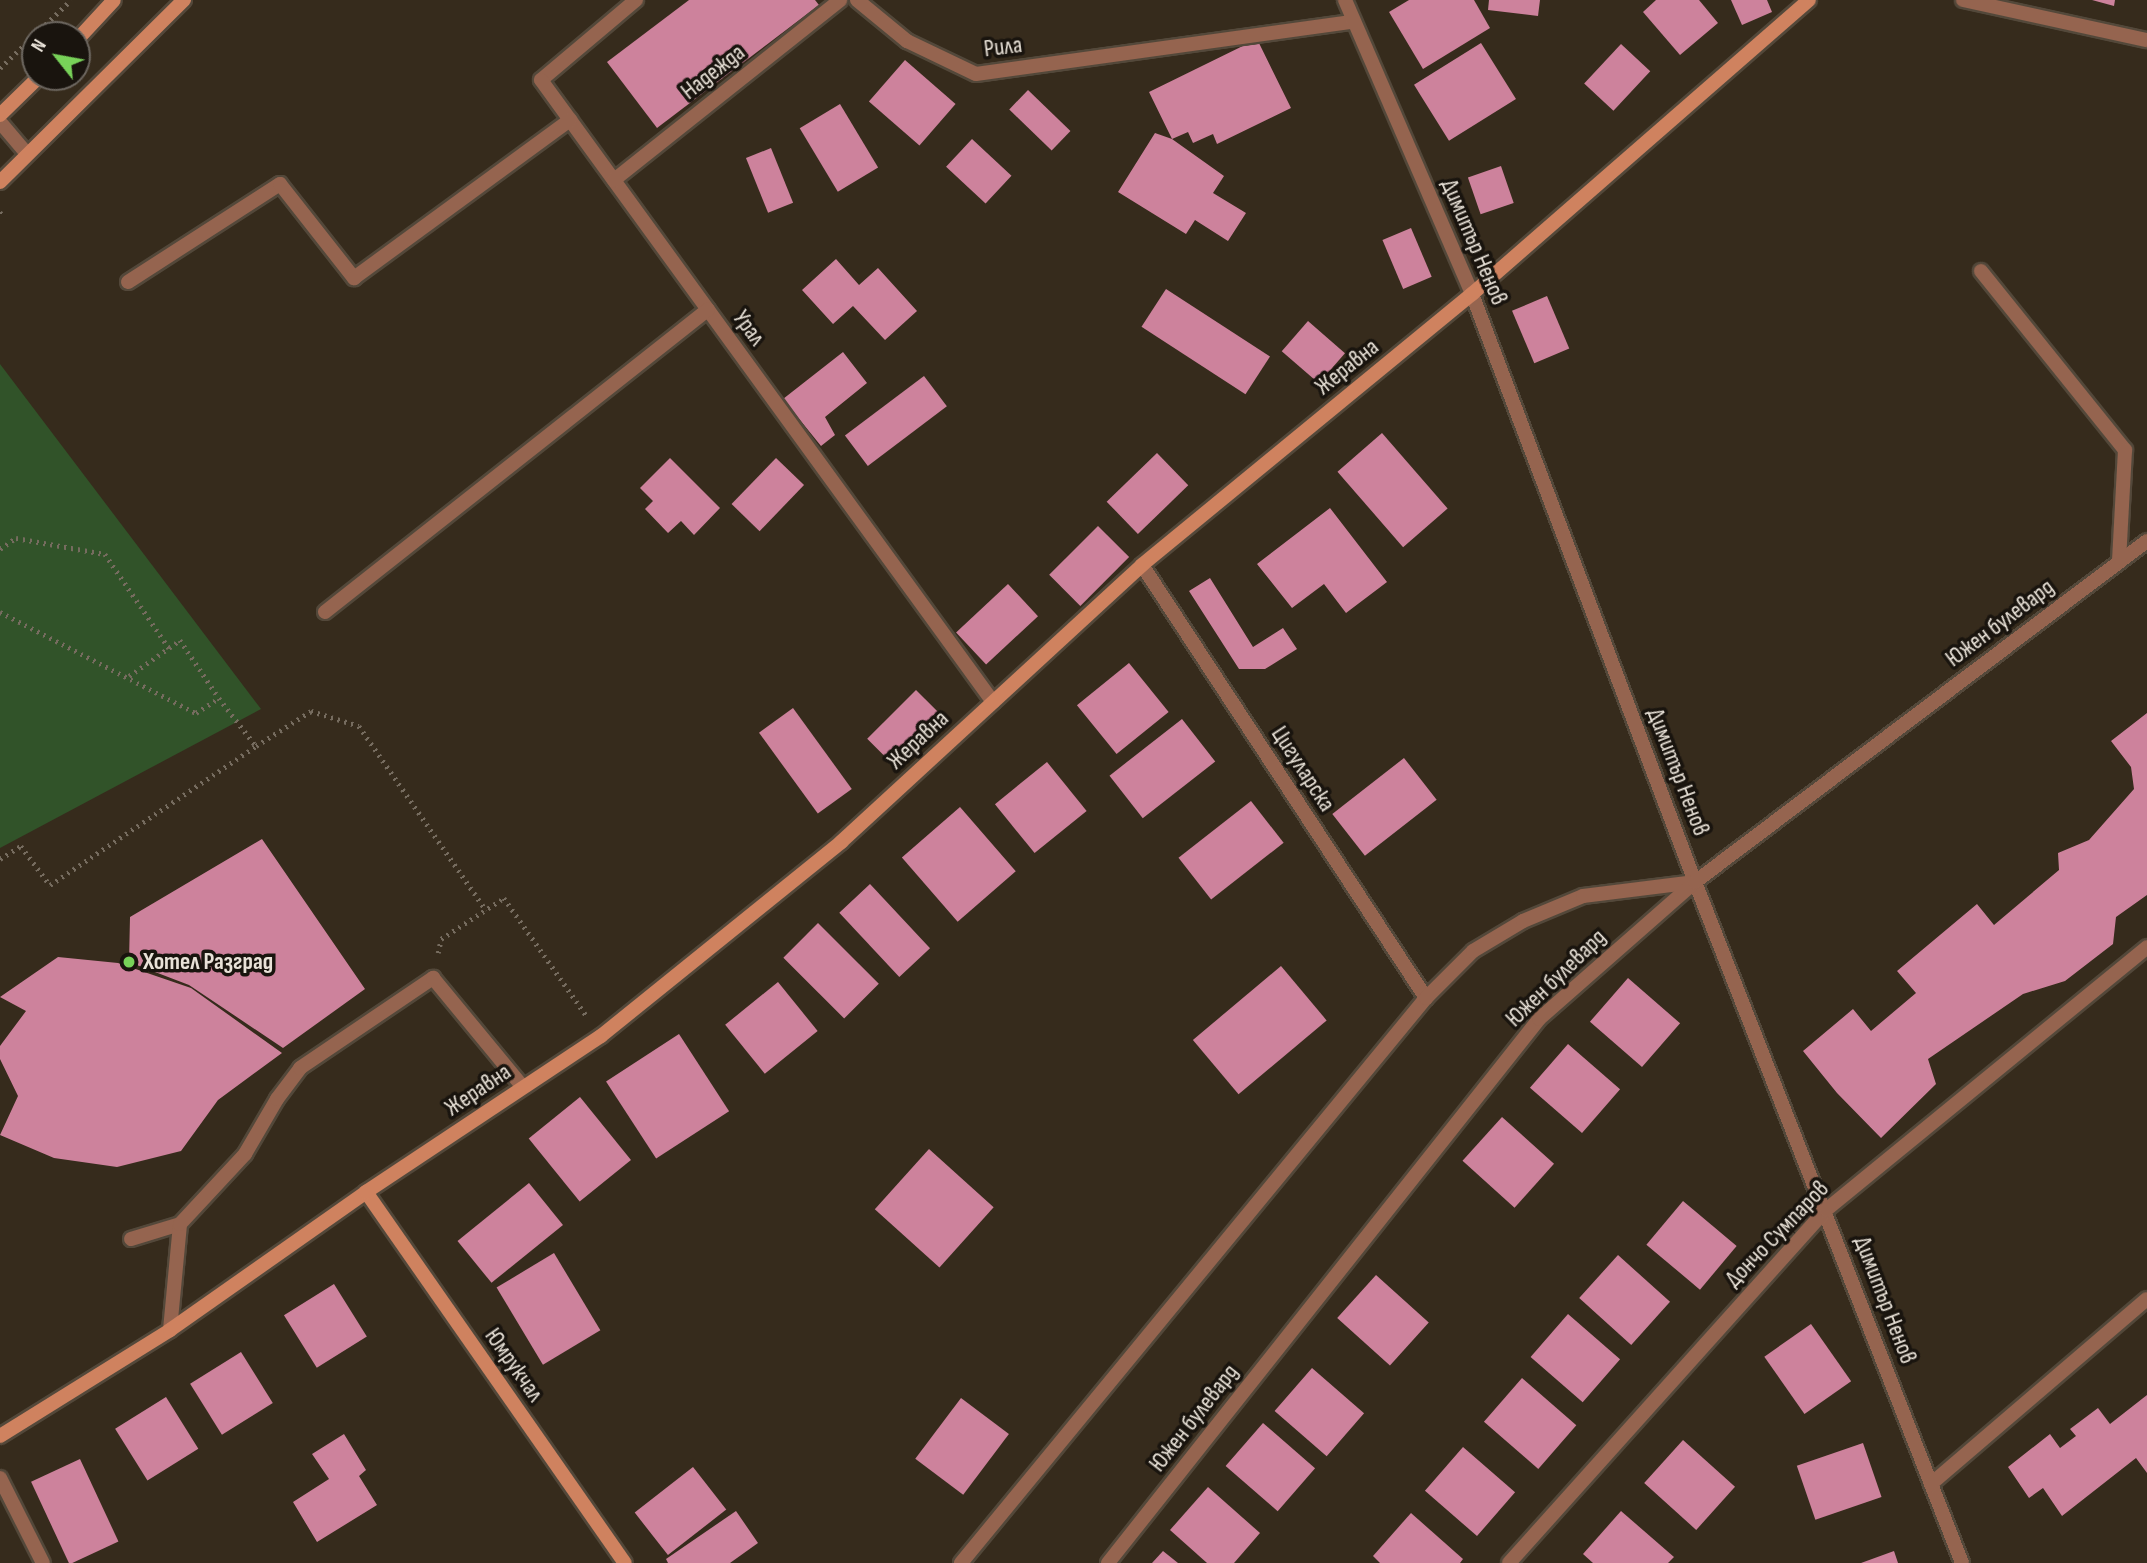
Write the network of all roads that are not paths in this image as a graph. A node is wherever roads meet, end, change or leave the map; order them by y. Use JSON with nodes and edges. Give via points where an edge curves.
{"nodes":[{"id":1,"x":114,"y":0,"type":"edge"},
{"id":2,"x":184,"y":0,"type":"edge"},
{"id":3,"x":636,"y":0,"type":"edge"},
{"id":4,"x":840,"y":0,"type":"edge"},
{"id":5,"x":857,"y":0,"type":"edge"},
{"id":6,"x":1345,"y":0,"type":"edge"},
{"id":7,"x":1809,"y":0,"type":"edge"},
{"id":8,"x":1963,"y":0,"type":"edge"},
{"id":9,"x":1353,"y":22,"type":"junction"},
{"id":10,"x":91,"y":25,"type":"edge"},
{"id":11,"x":2147,"y":40,"type":"edge"},
{"id":12,"x":25,"y":91,"type":"edge"},
{"id":13,"x":0,"y":115,"type":"edge"},
{"id":14,"x":570,"y":120,"type":"junction"},
{"id":15,"x":0,"y":122,"type":"edge"},
{"id":16,"x":27,"y":155,"type":"junction"},
{"id":17,"x":614,"y":180,"type":"junction"},
{"id":18,"x":0,"y":182,"type":"edge"},
{"id":19,"x":1981,"y":271,"type":"dead end"},
{"id":20,"x":128,"y":282,"type":"dead end"},
{"id":21,"x":1472,"y":294,"type":"junction"},
{"id":22,"x":708,"y":310,"type":"junction"},
{"id":23,"x":2147,"y":541,"type":"edge"},
{"id":24,"x":2119,"y":562,"type":"junction"},
{"id":25,"x":1142,"y":565,"type":"junction"},
{"id":26,"x":325,"y":612,"type":"dead end"},
{"id":27,"x":993,"y":702,"type":"junction"},
{"id":28,"x":1695,"y":881,"type":"junction"},
{"id":29,"x":2147,"y":947,"type":"edge"},
{"id":30,"x":1426,"y":998,"type":"junction"},
{"id":31,"x":523,"y":1087,"type":"junction"},
{"id":32,"x":366,"y":1192,"type":"junction"},
{"id":33,"x":1826,"y":1210,"type":"junction"},
{"id":34,"x":180,"y":1224,"type":"junction"},
{"id":35,"x":131,"y":1239,"type":"dead end"},
{"id":36,"x":2147,"y":1299,"type":"edge"},
{"id":37,"x":170,"y":1329,"type":"junction"},
{"id":38,"x":0,"y":1436,"type":"edge"},
{"id":39,"x":0,"y":1478,"type":"edge"},
{"id":40,"x":1931,"y":1483,"type":"junction"},
{"id":41,"x":43,"y":1563,"type":"edge"},
{"id":42,"x":625,"y":1563,"type":"edge"},
{"id":43,"x":961,"y":1563,"type":"edge"},
{"id":44,"x":1108,"y":1563,"type":"edge"},
{"id":45,"x":1509,"y":1563,"type":"edge"},
{"id":46,"x":1962,"y":1563,"type":"edge"}],
"edges":[{"from":1,"to":10,"type":"street"},
{"from":2,"to":16,"type":"street"},
{"from":3,"to":14,"type":"street","name":"Урал","via":[[541,80]]},
{"from":4,"to":17,"type":"street","name":"Надежда"},
{"from":5,"to":9,"type":"street","name":"Рила","via":[[906,41],[976,74]]},
{"from":6,"to":9,"type":"street","name":"Димитър Ненов"},
{"from":7,"to":21,"type":"street","name":"Жеравна"},
{"from":8,"to":11,"type":"street"},
{"from":9,"to":21,"type":"street","name":"Димитър Ненов"},
{"from":12,"to":13,"type":"street"},
{"from":14,"to":17,"type":"street","name":"Урал"},
{"from":14,"to":20,"type":"street","via":[[354,278],[280,184]]},
{"from":15,"to":16,"type":"street"},
{"from":16,"to":18,"type":"street"},
{"from":17,"to":22,"type":"street","name":"Урал"},
{"from":19,"to":24,"type":"street","via":[[2125,450]]},
{"from":21,"to":25,"type":"street","name":"Жеравна"},
{"from":21,"to":28,"type":"street","name":"Димитър Ненов"},
{"from":22,"to":26,"type":"street"},
{"from":22,"to":27,"type":"street","name":"Урал"},
{"from":23,"to":24,"type":"street","name":"Южен булевард"},
{"from":24,"to":28,"type":"street","name":"Южен булевард"},
{"from":25,"to":27,"type":"street","name":"Жеравна"},
{"from":25,"to":30,"type":"street","name":"Цигуларска"},
{"from":27,"to":31,"type":"street","name":"Жеравна","via":[[841,842],[601,1036]]},
{"from":28,"to":30,"type":"street","via":[[1583,896],[1523,921],[1473,951]]},
{"from":28,"to":33,"type":"street","name":"Димитър Ненов"},
{"from":28,"to":44,"type":"street","name":"Южен булевард","via":[[1539,1019]]},
{"from":29,"to":33,"type":"street","name":"Дончо Сумпаров"},
{"from":30,"to":43,"type":"street"},
{"from":31,"to":32,"type":"street","name":"Жеравна"},
{"from":31,"to":34,"type":"street","via":[[432,978],[300,1068],[245,1154]]},
{"from":32,"to":37,"type":"street","name":"Жеравна"},
{"from":32,"to":42,"type":"street","name":"Юмрукчал"},
{"from":33,"to":40,"type":"street","name":"Димитър Ненов"},
{"from":33,"to":45,"type":"street","name":"Дончо Сумпаров"},
{"from":34,"to":35,"type":"street"},
{"from":34,"to":37,"type":"street"},
{"from":36,"to":40,"type":"street"},
{"from":37,"to":38,"type":"street","name":"Жеравна"},
{"from":39,"to":41,"type":"street"},
{"from":40,"to":46,"type":"street","name":"Димитър Ненов"}]}
